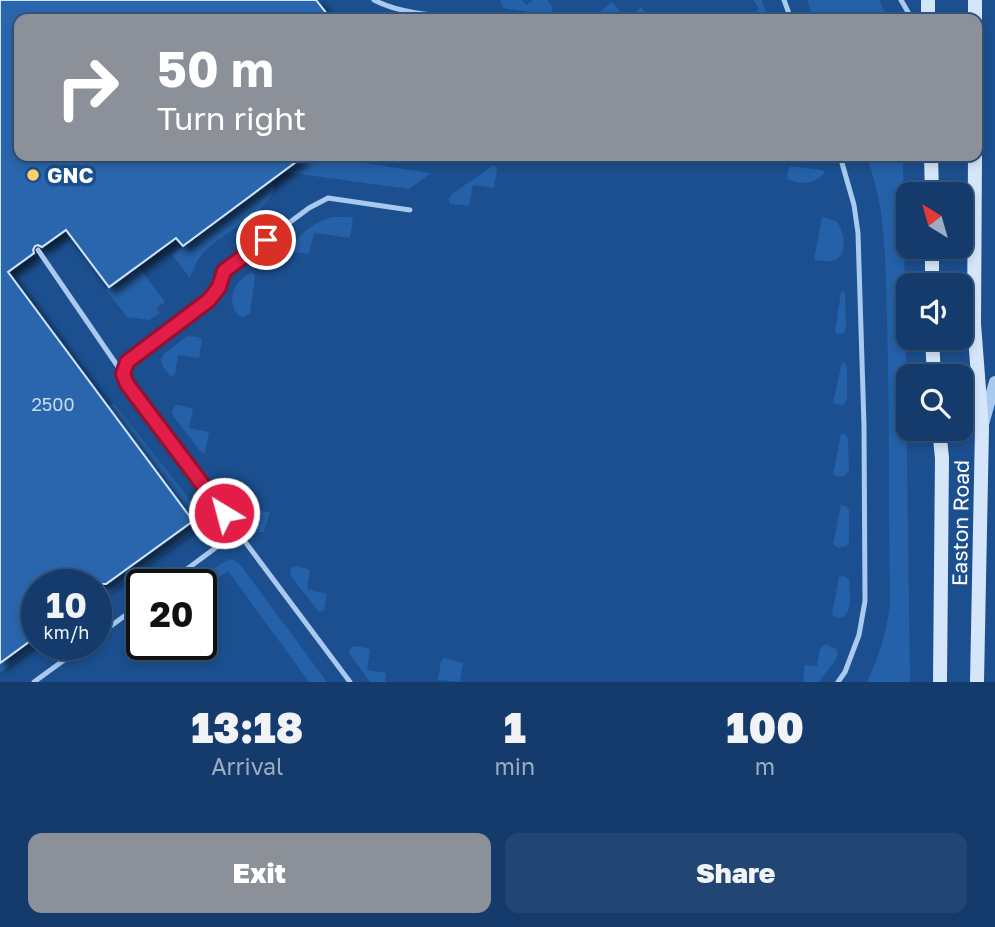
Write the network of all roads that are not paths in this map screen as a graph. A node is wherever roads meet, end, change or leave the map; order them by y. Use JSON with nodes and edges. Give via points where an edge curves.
{"nodes":[{"id":1,"x":374,"y":0,"type":"edge"},
{"id":2,"x":435,"y":14,"type":"edge"},
{"id":3,"x":841,"y":161,"type":"edge"},
{"id":4,"x":931,"y":161,"type":"edge"},
{"id":5,"x":975,"y":161,"type":"edge"},
{"id":6,"x":932,"y":182,"type":"edge"},
{"id":7,"x":410,"y":210,"type":"dead end"},
{"id":8,"x":38,"y":250,"type":"dead end"},
{"id":9,"x":123,"y":374,"type":"junction"},
{"id":10,"x":995,"y":382,"type":"edge"},
{"id":11,"x":982,"y":428,"type":"junction"},
{"id":12,"x":940,"y":441,"type":"edge"},
{"id":13,"x":238,"y":531,"type":"junction"},
{"id":14,"x":187,"y":569,"type":"edge"},
{"id":15,"x":64,"y":660,"type":"edge"},
{"id":16,"x":34,"y":682,"type":"edge"},
{"id":17,"x":350,"y":682,"type":"edge"},
{"id":18,"x":838,"y":682,"type":"edge"},
{"id":19,"x":940,"y":682,"type":"edge"},
{"id":20,"x":977,"y":682,"type":"edge"}],
"edges":[{"from":1,"to":2,"type":"lane"},
{"from":3,"to":18,"type":"lane","via":[[858,233],[865,601],[859,635]]},
{"from":4,"to":6,"type":"main road"},
{"from":5,"to":11,"type":"main road","name":"Easton Road","via":[[974,324]]},
{"from":7,"to":9,"type":"lane","via":[[328,198],[309,208],[224,271],[209,300],[127,362]]},
{"from":8,"to":9,"type":"lane"},
{"from":9,"to":13,"type":"lane"},
{"from":10,"to":11,"type":"street"},
{"from":11,"to":20,"type":"main road","name":"Easton Road"},
{"from":12,"to":19,"type":"main road","name":"Easton Road"},
{"from":13,"to":14,"type":"lane"},
{"from":13,"to":17,"type":"lane"},
{"from":15,"to":16,"type":"lane"}]}
